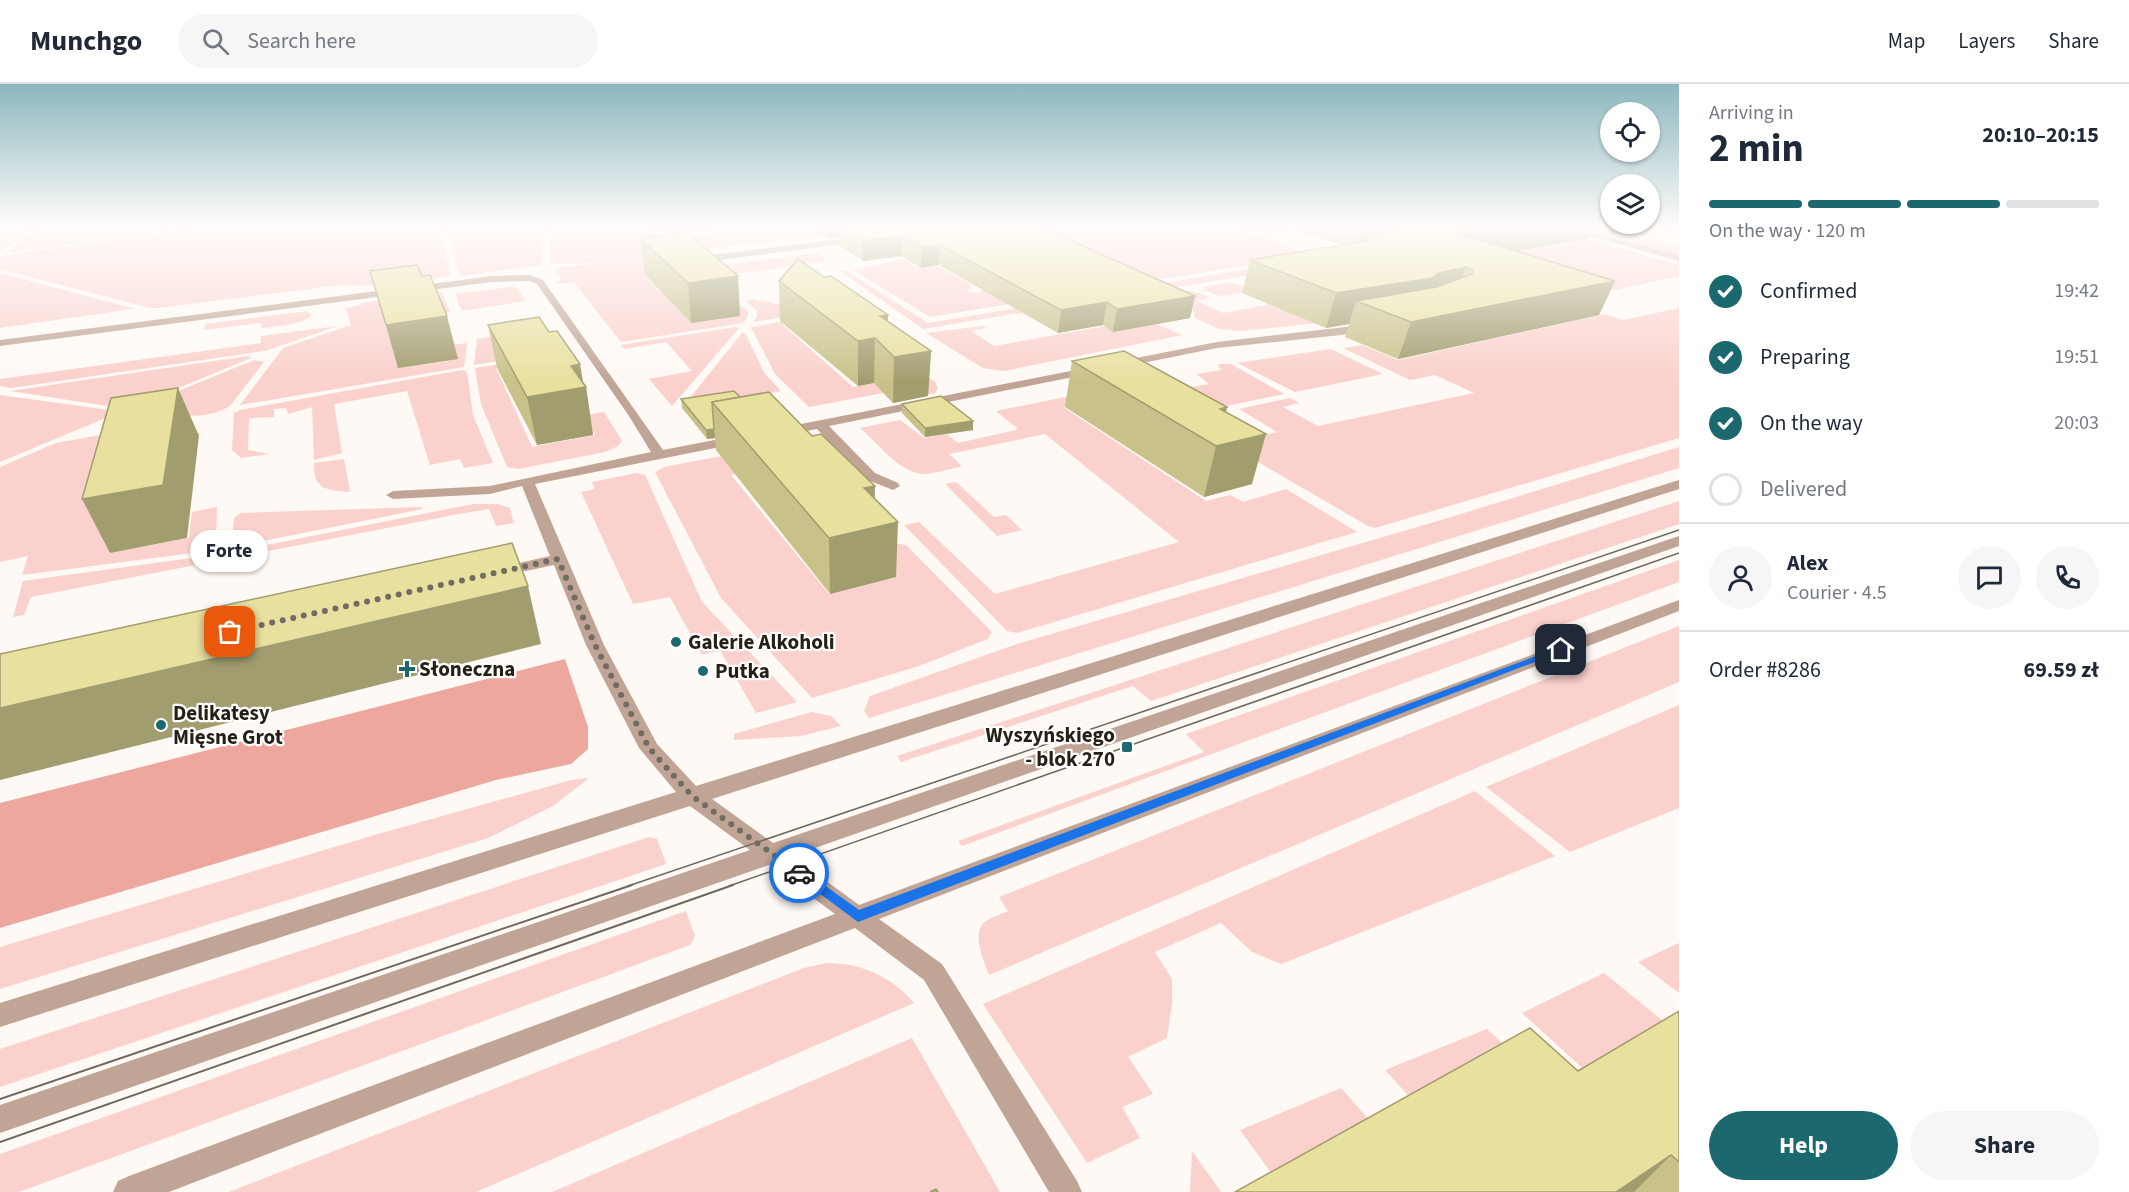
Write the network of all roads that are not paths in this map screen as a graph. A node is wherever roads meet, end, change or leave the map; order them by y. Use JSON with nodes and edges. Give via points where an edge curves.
{"nodes":[{"id":1,"x":503,"y":279,"type":"edge"},
{"id":2,"x":532,"y":279,"type":"edge"},
{"id":3,"x":1385,"y":324,"type":"edge"},
{"id":4,"x":0,"y":343,"type":"edge"},
{"id":5,"x":820,"y":424,"type":"junction"},
{"id":6,"x":659,"y":454,"type":"junction"},
{"id":7,"x":527,"y":481,"type":"junction"},
{"id":8,"x":1679,"y":484,"type":"edge"},
{"id":9,"x":894,"y":486,"type":"dead end"},
{"id":10,"x":393,"y":495,"type":"dead end"},
{"id":11,"x":1679,"y":541,"type":"edge"},
{"id":12,"x":558,"y":559,"type":"junction"},
{"id":13,"x":482,"y":575,"type":"edge"},
{"id":14,"x":1679,"y":605,"type":"edge"},
{"id":15,"x":692,"y":796,"type":"junction"},
{"id":16,"x":771,"y":854,"type":"junction"},
{"id":17,"x":858,"y":916,"type":"junction"},
{"id":18,"x":0,"y":1015,"type":"edge"},
{"id":19,"x":0,"y":1119,"type":"edge"},
{"id":20,"x":129,"y":1192,"type":"edge"},
{"id":21,"x":1066,"y":1192,"type":"edge"}],
"edges":[{"from":1,"to":4,"type":"street"},
{"from":2,"to":6,"type":"street","via":[[540,282]]},
{"from":3,"to":5,"type":"street","via":[[1217,345]]},
{"from":5,"to":6,"type":"street"},
{"from":5,"to":9,"type":"street","via":[[870,476]]},
{"from":6,"to":7,"type":"street"},
{"from":7,"to":10,"type":"street","via":[[490,490]]},
{"from":7,"to":12,"type":"street"},
{"from":8,"to":15,"type":"street"},
{"from":11,"to":16,"type":"street"},
{"from":12,"to":13,"type":"street"},
{"from":12,"to":15,"type":"street","via":[[638,730]]},
{"from":14,"to":17,"type":"street"},
{"from":15,"to":16,"type":"street"},
{"from":15,"to":18,"type":"street"},
{"from":16,"to":17,"type":"street"},
{"from":16,"to":19,"type":"street"},
{"from":17,"to":20,"type":"street"},
{"from":17,"to":21,"type":"street","via":[[933,972]]}]}
